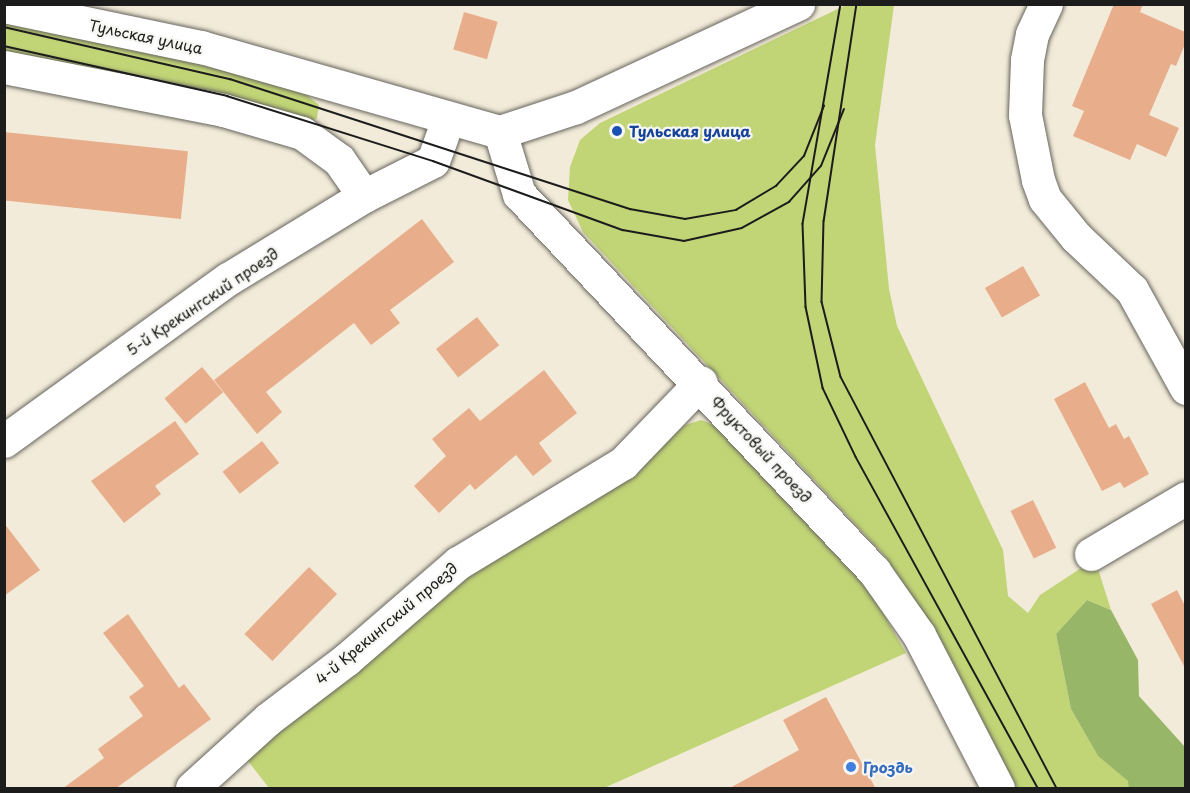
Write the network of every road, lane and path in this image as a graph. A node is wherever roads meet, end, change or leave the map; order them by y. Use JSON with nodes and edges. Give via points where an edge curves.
{"nodes":[{"id":1,"x":1046,"y":4,"type":"edge"},
{"id":2,"x":794,"y":5,"type":"edge"},
{"id":3,"x":4,"y":6,"type":"edge"},
{"id":4,"x":4,"y":67,"type":"edge"},
{"id":5,"x":448,"y":119,"type":"junction"},
{"id":6,"x":500,"y":132,"type":"junction"},
{"id":7,"x":364,"y":196,"type":"junction"},
{"id":8,"x":701,"y":382,"type":"junction"},
{"id":9,"x":1185,"y":388,"type":"edge"},
{"id":10,"x":4,"y":441,"type":"edge"},
{"id":11,"x":1185,"y":498,"type":"edge"},
{"id":12,"x":1091,"y":554,"type":"dead end"},
{"id":13,"x":192,"y":789,"type":"edge"},
{"id":14,"x":998,"y":789,"type":"edge"}],
"edges":[{"from":1,"to":9,"type":"street","via":[[1032,34],[1026,60],[1025,115],[1038,180],[1045,199],[1076,237],[1131,290]]},
{"from":2,"to":6,"type":"street","via":[[576,107]]},
{"from":3,"to":5,"type":"street","name":"Тульская улица","via":[[201,47]]},
{"from":4,"to":7,"type":"street","via":[[223,110],[302,133],[339,160]]},
{"from":5,"to":6,"type":"street","name":"Тульская улица"},
{"from":5,"to":7,"type":"street","name":"5-й Крекингский проезд","via":[[433,161]]},
{"from":6,"to":8,"type":"street","name":"Фруктовый проезд","via":[[519,194]]},
{"from":7,"to":10,"type":"street","name":"5-й Крекингский проезд","via":[[228,279]]},
{"from":8,"to":13,"type":"street","name":"4-й Крекингский проезд","via":[[622,464],[458,563],[347,659],[268,719]]},
{"from":8,"to":14,"type":"street","name":"Фруктовый проезд","via":[[874,571],[919,634]]},
{"from":11,"to":12,"type":"street"}]}
